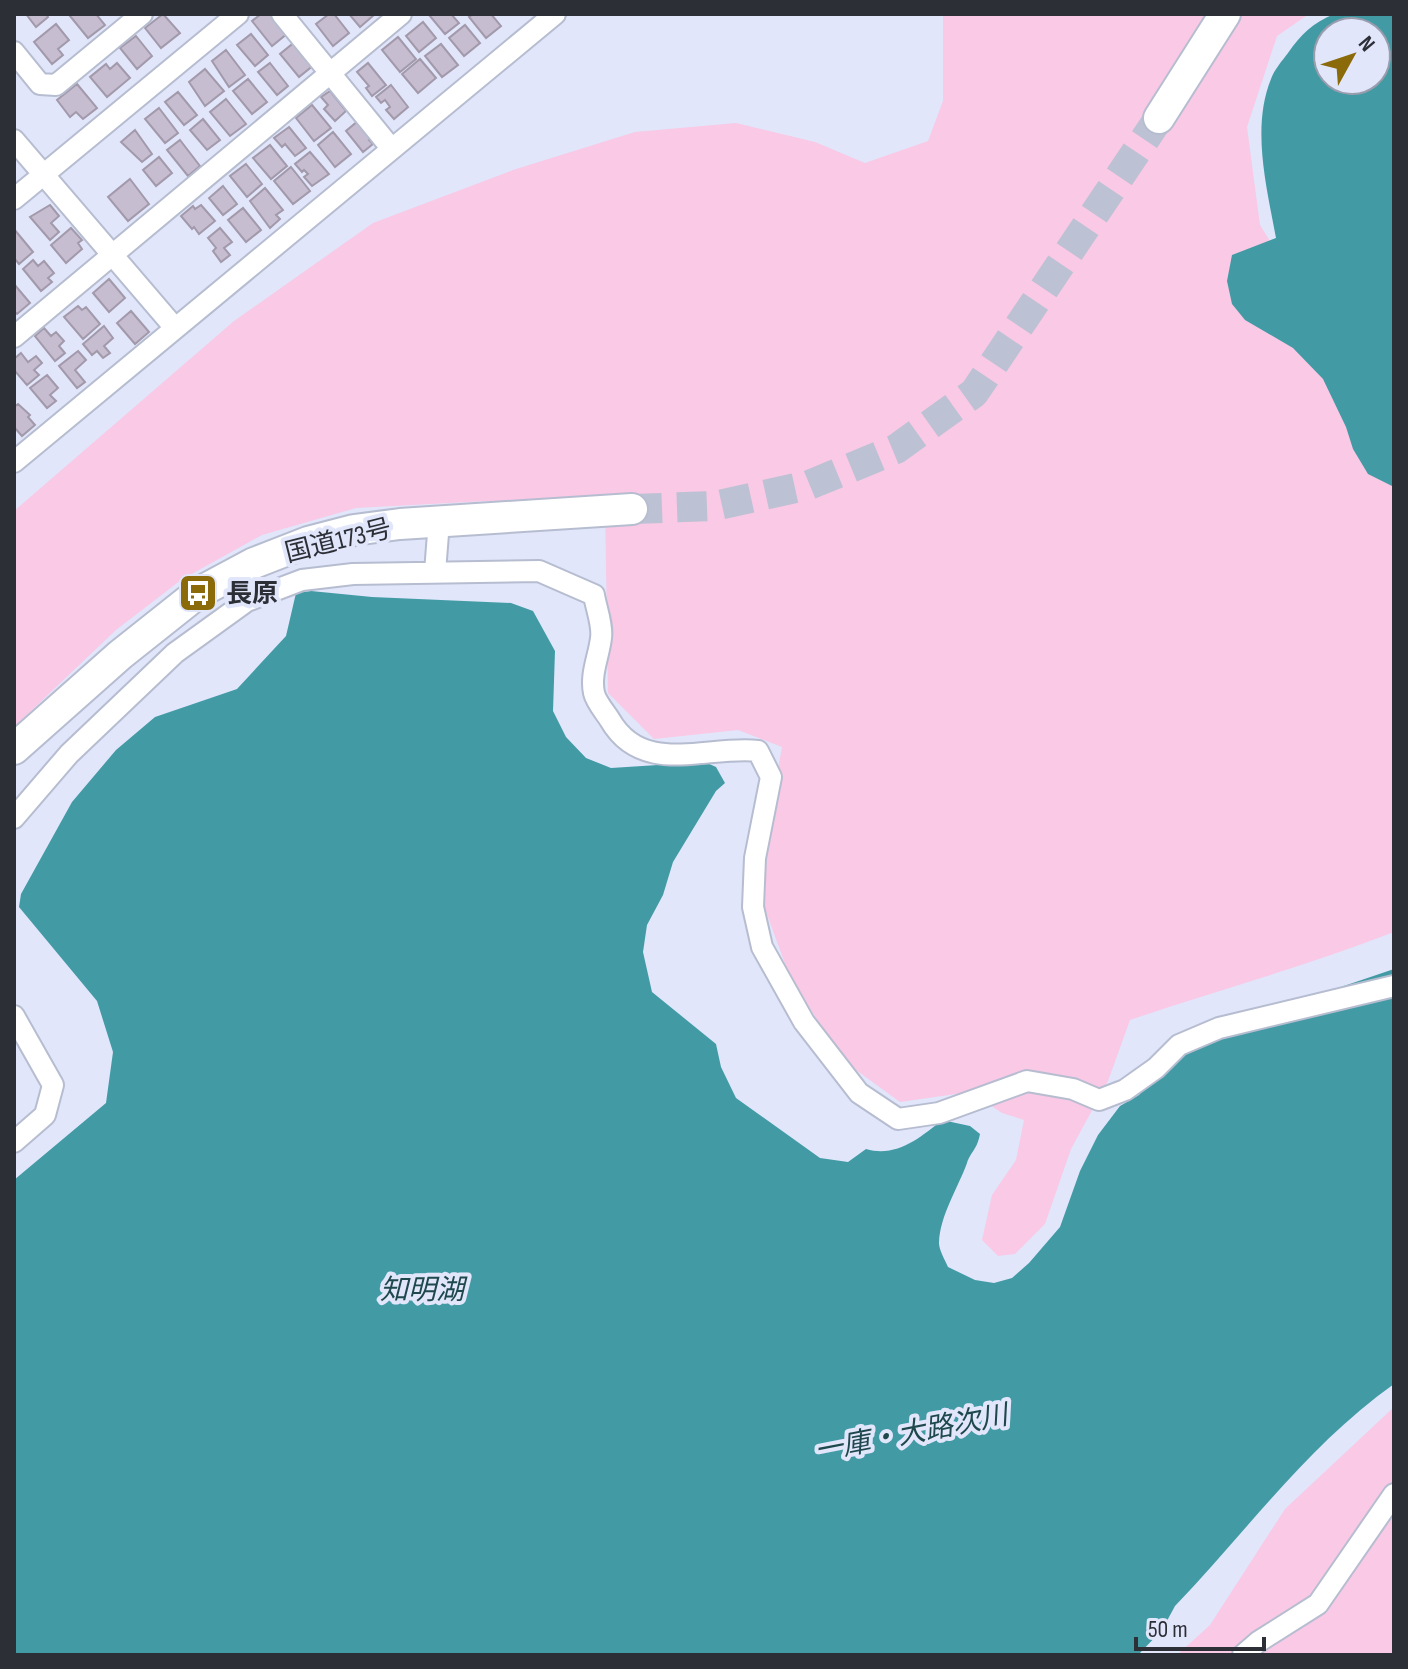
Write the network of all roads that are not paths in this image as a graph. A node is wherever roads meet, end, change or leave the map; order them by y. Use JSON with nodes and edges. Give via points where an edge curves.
{"nodes":[{"id":1,"x":238,"y":14,"type":"edge"},
{"id":2,"x":282,"y":14,"type":"edge"},
{"id":3,"x":401,"y":14,"type":"edge"},
{"id":4,"x":555,"y":14,"type":"edge"},
{"id":5,"x":1225,"y":14,"type":"edge"},
{"id":6,"x":131,"y":18,"type":"edge"},
{"id":7,"x":14,"y":52,"type":"edge"},
{"id":8,"x":330,"y":74,"type":"junction"},
{"id":9,"x":1159,"y":118,"type":"tunnel mouth"},
{"id":10,"x":14,"y":140,"type":"edge"},
{"id":11,"x":391,"y":148,"type":"junction"},
{"id":12,"x":43,"y":175,"type":"junction"},
{"id":13,"x":14,"y":199,"type":"edge"},
{"id":14,"x":113,"y":254,"type":"junction"},
{"id":15,"x":175,"y":328,"type":"junction"},
{"id":16,"x":14,"y":337,"type":"edge"},
{"id":17,"x":14,"y":462,"type":"edge"},
{"id":18,"x":632,"y":509,"type":"tunnel mouth"},
{"id":19,"x":439,"y":521,"type":"junction"},
{"id":20,"x":435,"y":572,"type":"junction"},
{"id":21,"x":14,"y":749,"type":"edge"},
{"id":22,"x":14,"y":818,"type":"edge"},
{"id":23,"x":1394,"y":986,"type":"edge"},
{"id":24,"x":14,"y":1016,"type":"edge"},
{"id":25,"x":14,"y":1142,"type":"edge"},
{"id":26,"x":1394,"y":1494,"type":"edge"},
{"id":27,"x":1243,"y":1655,"type":"edge"}],
"edges":[{"from":1,"to":12,"type":"street"},
{"from":2,"to":8,"type":"street"},
{"from":3,"to":8,"type":"street"},
{"from":4,"to":11,"type":"street"},
{"from":5,"to":9,"type":"highway"},
{"from":6,"to":7,"type":"street","via":[[56,85],[40,84]]},
{"from":8,"to":11,"type":"street"},
{"from":8,"to":14,"type":"street"},
{"from":10,"to":12,"type":"street"},
{"from":11,"to":15,"type":"street"},
{"from":12,"to":13,"type":"street"},
{"from":12,"to":14,"type":"street"},
{"from":14,"to":15,"type":"street"},
{"from":14,"to":16,"type":"street"},
{"from":15,"to":17,"type":"street"},
{"from":18,"to":19,"type":"highway","name":"国道173号"},
{"from":19,"to":20,"type":"street"},
{"from":19,"to":21,"type":"highway","name":"国道173号","via":[[354,530],[308,542],[198,593]]},
{"from":20,"to":22,"type":"street","via":[[302,580],[247,601],[175,653],[69,754]]},
{"from":20,"to":23,"type":"street","via":[[539,571],[594,595],[602,636],[594,663],[594,694],[613,727],[631,744],[662,756],[758,751],[771,777],[755,858],[753,907],[762,947],[804,1022],[859,1093],[898,1119],[939,1113],[1027,1081],[1073,1089],[1099,1100],[1125,1090],[1179,1045],[1219,1028]]},
{"from":24,"to":25,"type":"street","via":[[53,1085],[45,1115]]},
{"from":26,"to":27,"type":"street","via":[[1318,1604]]}]}
